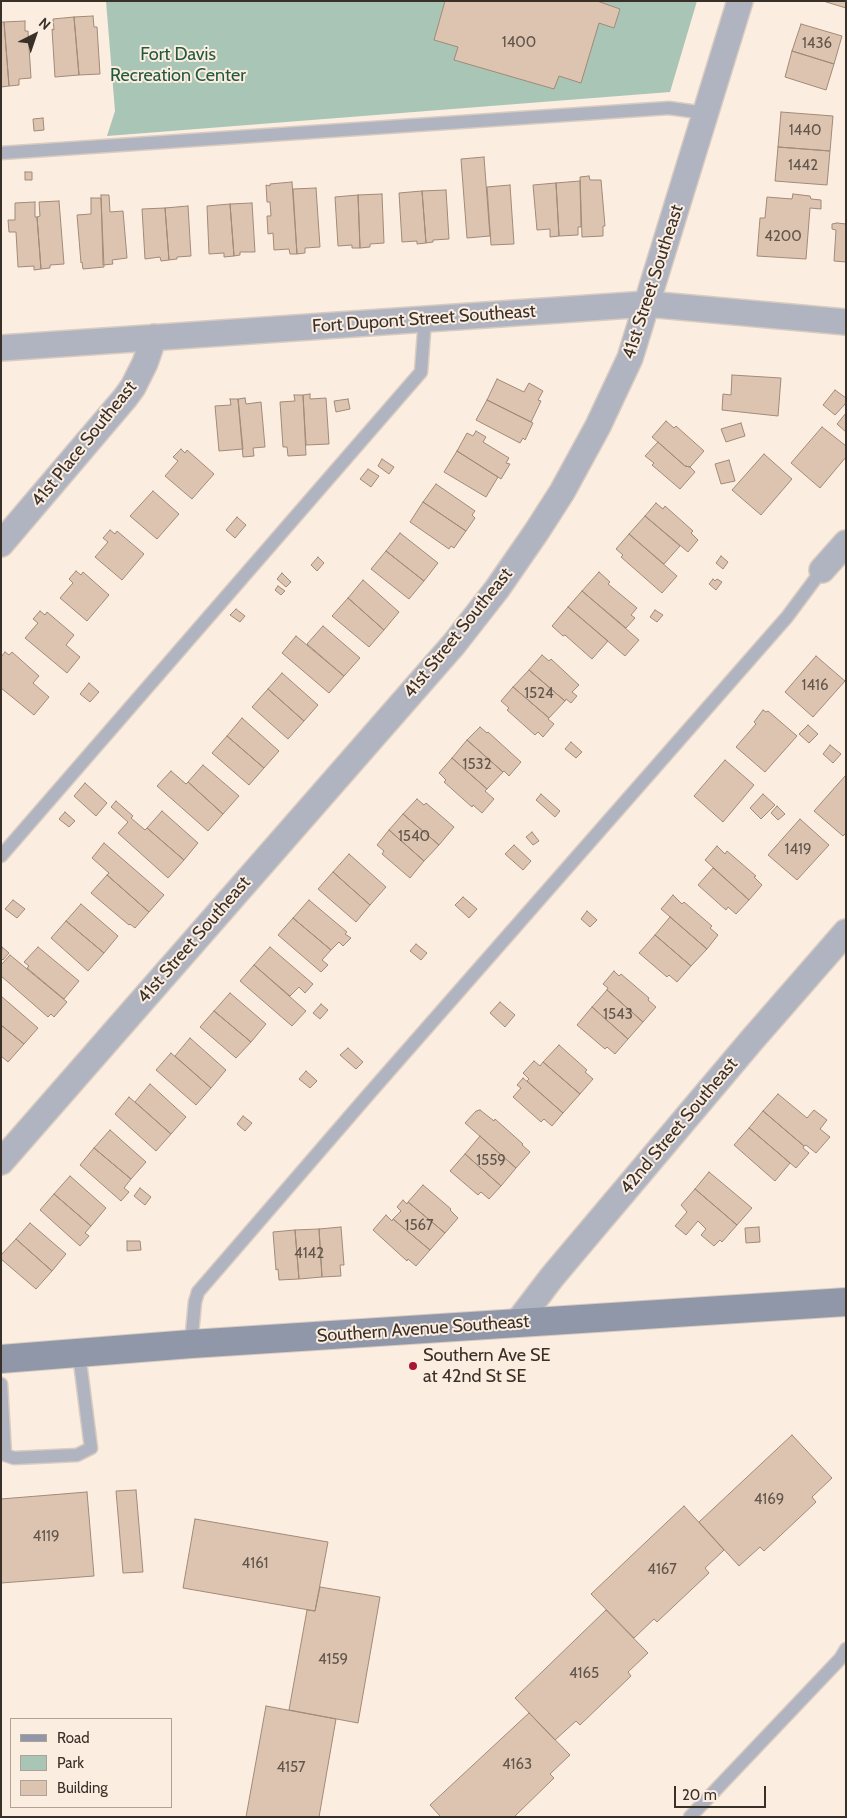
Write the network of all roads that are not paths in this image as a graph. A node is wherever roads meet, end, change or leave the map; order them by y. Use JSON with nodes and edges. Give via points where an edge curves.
{"nodes":[{"id":1,"x":740,"y":1,"type":"edge"},
{"id":2,"x":705,"y":113,"type":"junction"},
{"id":3,"x":1,"y":153,"type":"edge"},
{"id":4,"x":647,"y":304,"type":"junction"},
{"id":5,"x":426,"y":319,"type":"junction"},
{"id":6,"x":846,"y":322,"type":"edge"},
{"id":7,"x":154,"y":337,"type":"junction"},
{"id":8,"x":1,"y":348,"type":"edge"},
{"id":9,"x":846,"y":543,"type":"edge"},
{"id":10,"x":1,"y":544,"type":"edge"},
{"id":11,"x":822,"y":570,"type":"joint"},
{"id":12,"x":1,"y":856,"type":"edge"},
{"id":13,"x":844,"y":936,"type":"edge"},
{"id":14,"x":1,"y":1162,"type":"edge"},
{"id":15,"x":846,"y":1302,"type":"edge"},
{"id":16,"x":517,"y":1323,"type":"junction"},
{"id":17,"x":191,"y":1344,"type":"junction"},
{"id":18,"x":79,"y":1354,"type":"junction"},
{"id":19,"x":1,"y":1360,"type":"edge"},
{"id":20,"x":1,"y":1384,"type":"edge"},
{"id":21,"x":846,"y":1649,"type":"edge"},
{"id":22,"x":690,"y":1817,"type":"edge"}],
"edges":[{"from":1,"to":2,"type":"street","name":"41st Street Southeast"},
{"from":2,"to":3,"type":"lane","via":[[669,108]]},
{"from":2,"to":4,"type":"street","name":"41st Street Southeast"},
{"from":4,"to":5,"type":"street","name":"Fort Dupont Street Southeast"},
{"from":4,"to":6,"type":"street","name":"Fort Dupont Street Southeast"},
{"from":4,"to":14,"type":"street","name":"41st Street Southeast","via":[[630,358],[598,426],[562,492],[497,589],[454,644]]},
{"from":5,"to":7,"type":"street","name":"Fort Dupont Street Southeast"},
{"from":5,"to":12,"type":"lane","via":[[422,372]]},
{"from":7,"to":8,"type":"street","name":"Fort Dupont Street Southeast"},
{"from":7,"to":10,"type":"street","name":"41st Place Southeast","via":[[146,363],[129,393]]},
{"from":9,"to":11,"type":"street"},
{"from":11,"to":17,"type":"lane","via":[[787,617],[198,1292]]},
{"from":13,"to":16,"type":"street","name":"42nd Street Southeast","via":[[558,1269]]},
{"from":15,"to":16,"type":"main road","name":"Southern Avenue Southeast"},
{"from":16,"to":17,"type":"main road","name":"Southern Avenue Southeast"},
{"from":17,"to":18,"type":"main road","name":"Southern Avenue Southeast"},
{"from":18,"to":19,"type":"main road","name":"Southern Avenue Southeast"},
{"from":18,"to":20,"type":"lane","via":[[91,1448],[77,1455],[14,1458],[5,1455]]},
{"from":21,"to":22,"type":"lane","via":[[840,1660]]}]}
